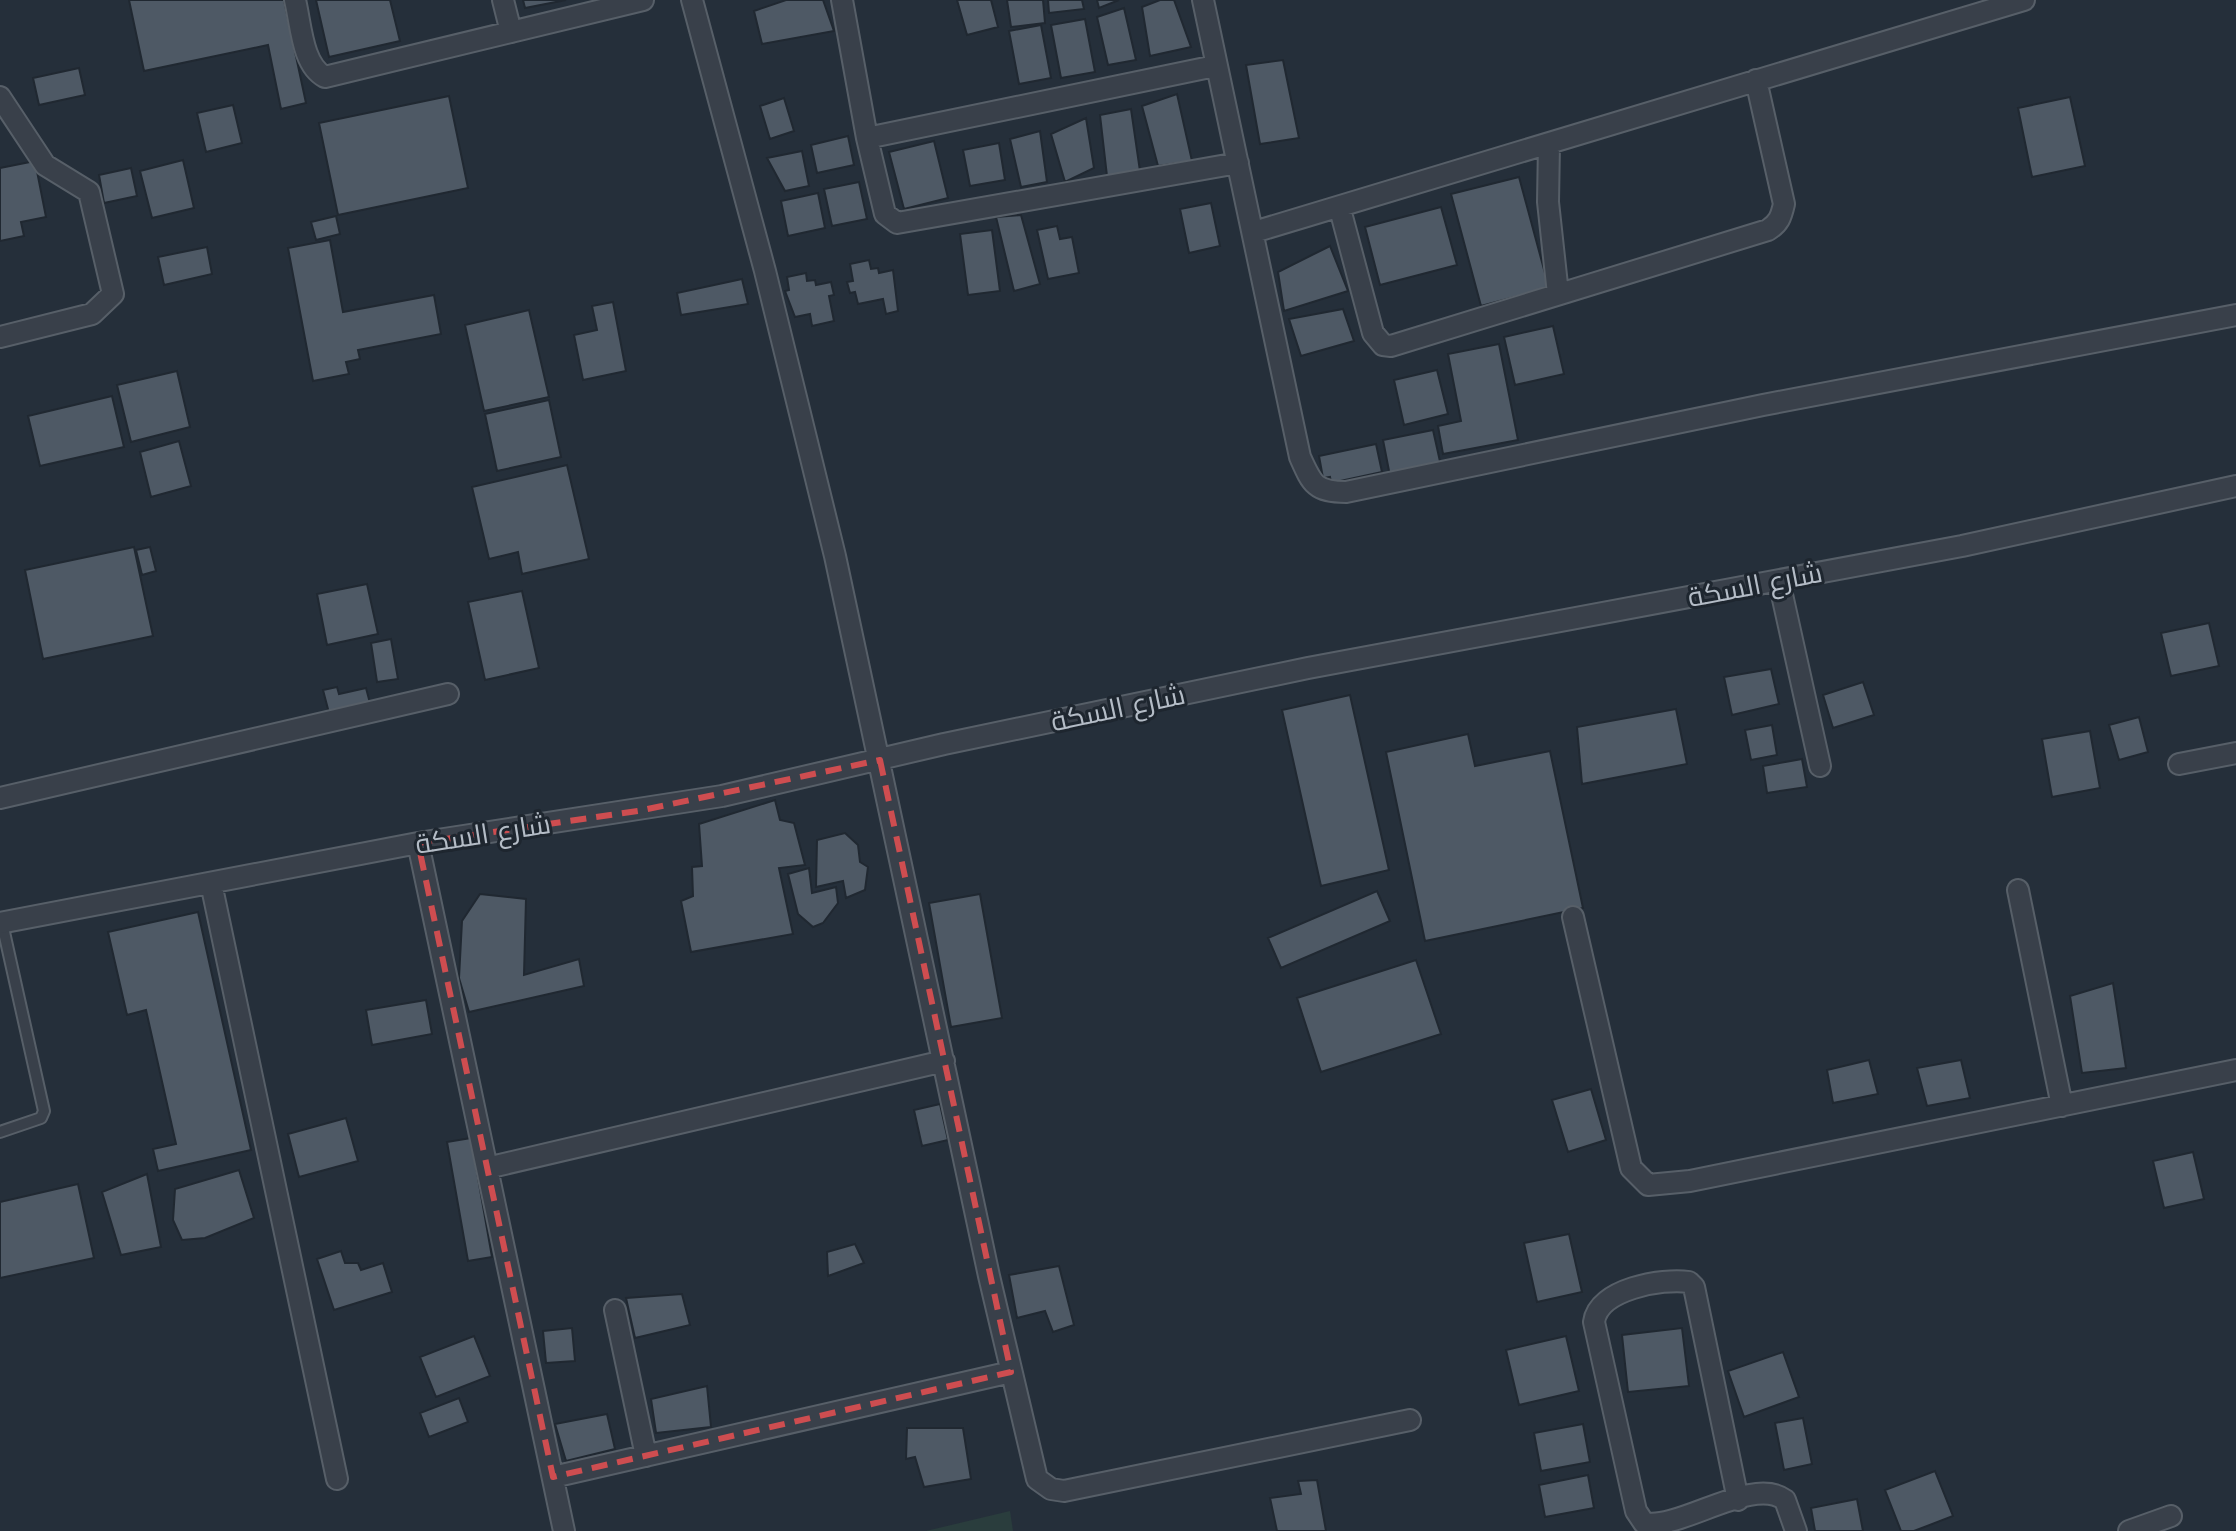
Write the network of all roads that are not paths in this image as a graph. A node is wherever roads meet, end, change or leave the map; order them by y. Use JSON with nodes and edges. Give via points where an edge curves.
{"nodes":[{"id":1,"x":295,"y":0,"type":"edge"},
{"id":2,"x":503,"y":0,"type":"edge"},
{"id":3,"x":643,"y":0,"type":"edge"},
{"id":4,"x":692,"y":0,"type":"edge"},
{"id":5,"x":842,"y":0,"type":"edge"},
{"id":6,"x":1203,"y":0,"type":"edge"},
{"id":7,"x":2024,"y":0,"type":"edge"},
{"id":8,"x":511,"y":32,"type":"junction"},
{"id":9,"x":1215,"y":66,"type":"junction"},
{"id":10,"x":1756,"y":80,"type":"junction"},
{"id":11,"x":0,"y":97,"type":"edge"},
{"id":12,"x":867,"y":138,"type":"junction"},
{"id":13,"x":1549,"y":144,"type":"junction"},
{"id":14,"x":1238,"y":163,"type":"junction"},
{"id":15,"x":1340,"y":209,"type":"junction"},
{"id":16,"x":1254,"y":232,"type":"junction"},
{"id":17,"x":1558,"y":294,"type":"junction"},
{"id":18,"x":2236,"y":315,"type":"edge"},
{"id":19,"x":0,"y":337,"type":"edge"},
{"id":20,"x":2236,"y":486,"type":"edge"},
{"id":21,"x":1779,"y":581,"type":"junction"},
{"id":22,"x":448,"y":694,"type":"dead end"},
{"id":23,"x":2236,"y":753,"type":"edge"},
{"id":24,"x":880,"y":760,"type":"junction"},
{"id":25,"x":2179,"y":764,"type":"dead end"},
{"id":26,"x":1820,"y":766,"type":"dead end"},
{"id":27,"x":0,"y":798,"type":"edge"},
{"id":28,"x":418,"y":843,"type":"junction"},
{"id":29,"x":211,"y":883,"type":"junction"},
{"id":30,"x":2018,"y":890,"type":"dead end"},
{"id":31,"x":1573,"y":917,"type":"dead end"},
{"id":32,"x":1,"y":923,"type":"edge"},
{"id":33,"x":944,"y":1061,"type":"junction"},
{"id":34,"x":2236,"y":1070,"type":"edge"},
{"id":35,"x":2062,"y":1106,"type":"junction"},
{"id":36,"x":0,"y":1132,"type":"edge"},
{"id":37,"x":487,"y":1168,"type":"junction"},
{"id":38,"x":615,"y":1310,"type":"dead end"},
{"id":39,"x":1011,"y":1372,"type":"junction"},
{"id":40,"x":1410,"y":1420,"type":"dead end"},
{"id":41,"x":646,"y":1456,"type":"junction"},
{"id":42,"x":553,"y":1477,"type":"junction"},
{"id":43,"x":337,"y":1479,"type":"dead end"},
{"id":44,"x":1738,"y":1500,"type":"junction"},
{"id":45,"x":2171,"y":1516,"type":"dead end"},
{"id":46,"x":564,"y":1531,"type":"edge"},
{"id":47,"x":1796,"y":1531,"type":"edge"},
{"id":48,"x":2129,"y":1531,"type":"edge"}],
"edges":[{"from":1,"to":8,"type":"street","via":[[309,61],[325,77]]},
{"from":2,"to":8,"type":"street"},
{"from":3,"to":8,"type":"street"},
{"from":4,"to":24,"type":"street","via":[[794,384]]},
{"from":5,"to":12,"type":"street"},
{"from":6,"to":9,"type":"street"},
{"from":7,"to":10,"type":"street"},
{"from":9,"to":12,"type":"street"},
{"from":9,"to":14,"type":"street"},
{"from":10,"to":13,"type":"street"},
{"from":10,"to":17,"type":"street","via":[[1784,204],[1777,224],[1677,261]]},
{"from":11,"to":19,"type":"street","via":[[45,165],[89,192],[113,294],[92,314]]},
{"from":12,"to":14,"type":"street","via":[[885,214],[897,223]]},
{"from":13,"to":15,"type":"street"},
{"from":13,"to":17,"type":"street","via":[[1548,202]]},
{"from":14,"to":16,"type":"street"},
{"from":15,"to":16,"type":"street"},
{"from":15,"to":17,"type":"street","via":[[1373,333],[1383,345]]},
{"from":16,"to":18,"type":"street","via":[[1300,457],[1311,482],[1326,492]]},
{"from":20,"to":21,"type":"street","name":"شارع السكة"},
{"from":21,"to":24,"type":"street","name":"شارع السكة","via":[[1308,668]]},
{"from":21,"to":26,"type":"street"},
{"from":22,"to":27,"type":"street"},
{"from":23,"to":25,"type":"street"},
{"from":24,"to":28,"type":"street","name":"شارع السكة","via":[[652,809]]},
{"from":24,"to":33,"type":"street"},
{"from":28,"to":29,"type":"street","name":"شارع السكة"},
{"from":28,"to":37,"type":"street"},
{"from":29,"to":32,"type":"street","name":"شارع السكة"},
{"from":29,"to":43,"type":"street"},
{"from":30,"to":35,"type":"street"},
{"from":31,"to":35,"type":"street","via":[[1631,1168],[1648,1185]]},
{"from":32,"to":36,"type":"lane","via":[[44,1111],[41,1118]]},
{"from":33,"to":37,"type":"street"},
{"from":33,"to":39,"type":"street"},
{"from":34,"to":35,"type":"street"},
{"from":37,"to":42,"type":"street"},
{"from":38,"to":41,"type":"street"},
{"from":39,"to":40,"type":"street","via":[[1037,1479],[1064,1491]]},
{"from":39,"to":41,"type":"street"},
{"from":41,"to":42,"type":"street"},
{"from":42,"to":46,"type":"street"},
{"from":44,"to":44,"type":"street","via":[[1694,1287],[1663,1282],[1602,1303],[1594,1322],[1639,1518],[1650,1526]]},
{"from":44,"to":47,"type":"street","via":[[1780,1496],[1789,1506]]},
{"from":45,"to":48,"type":"street"}]}
